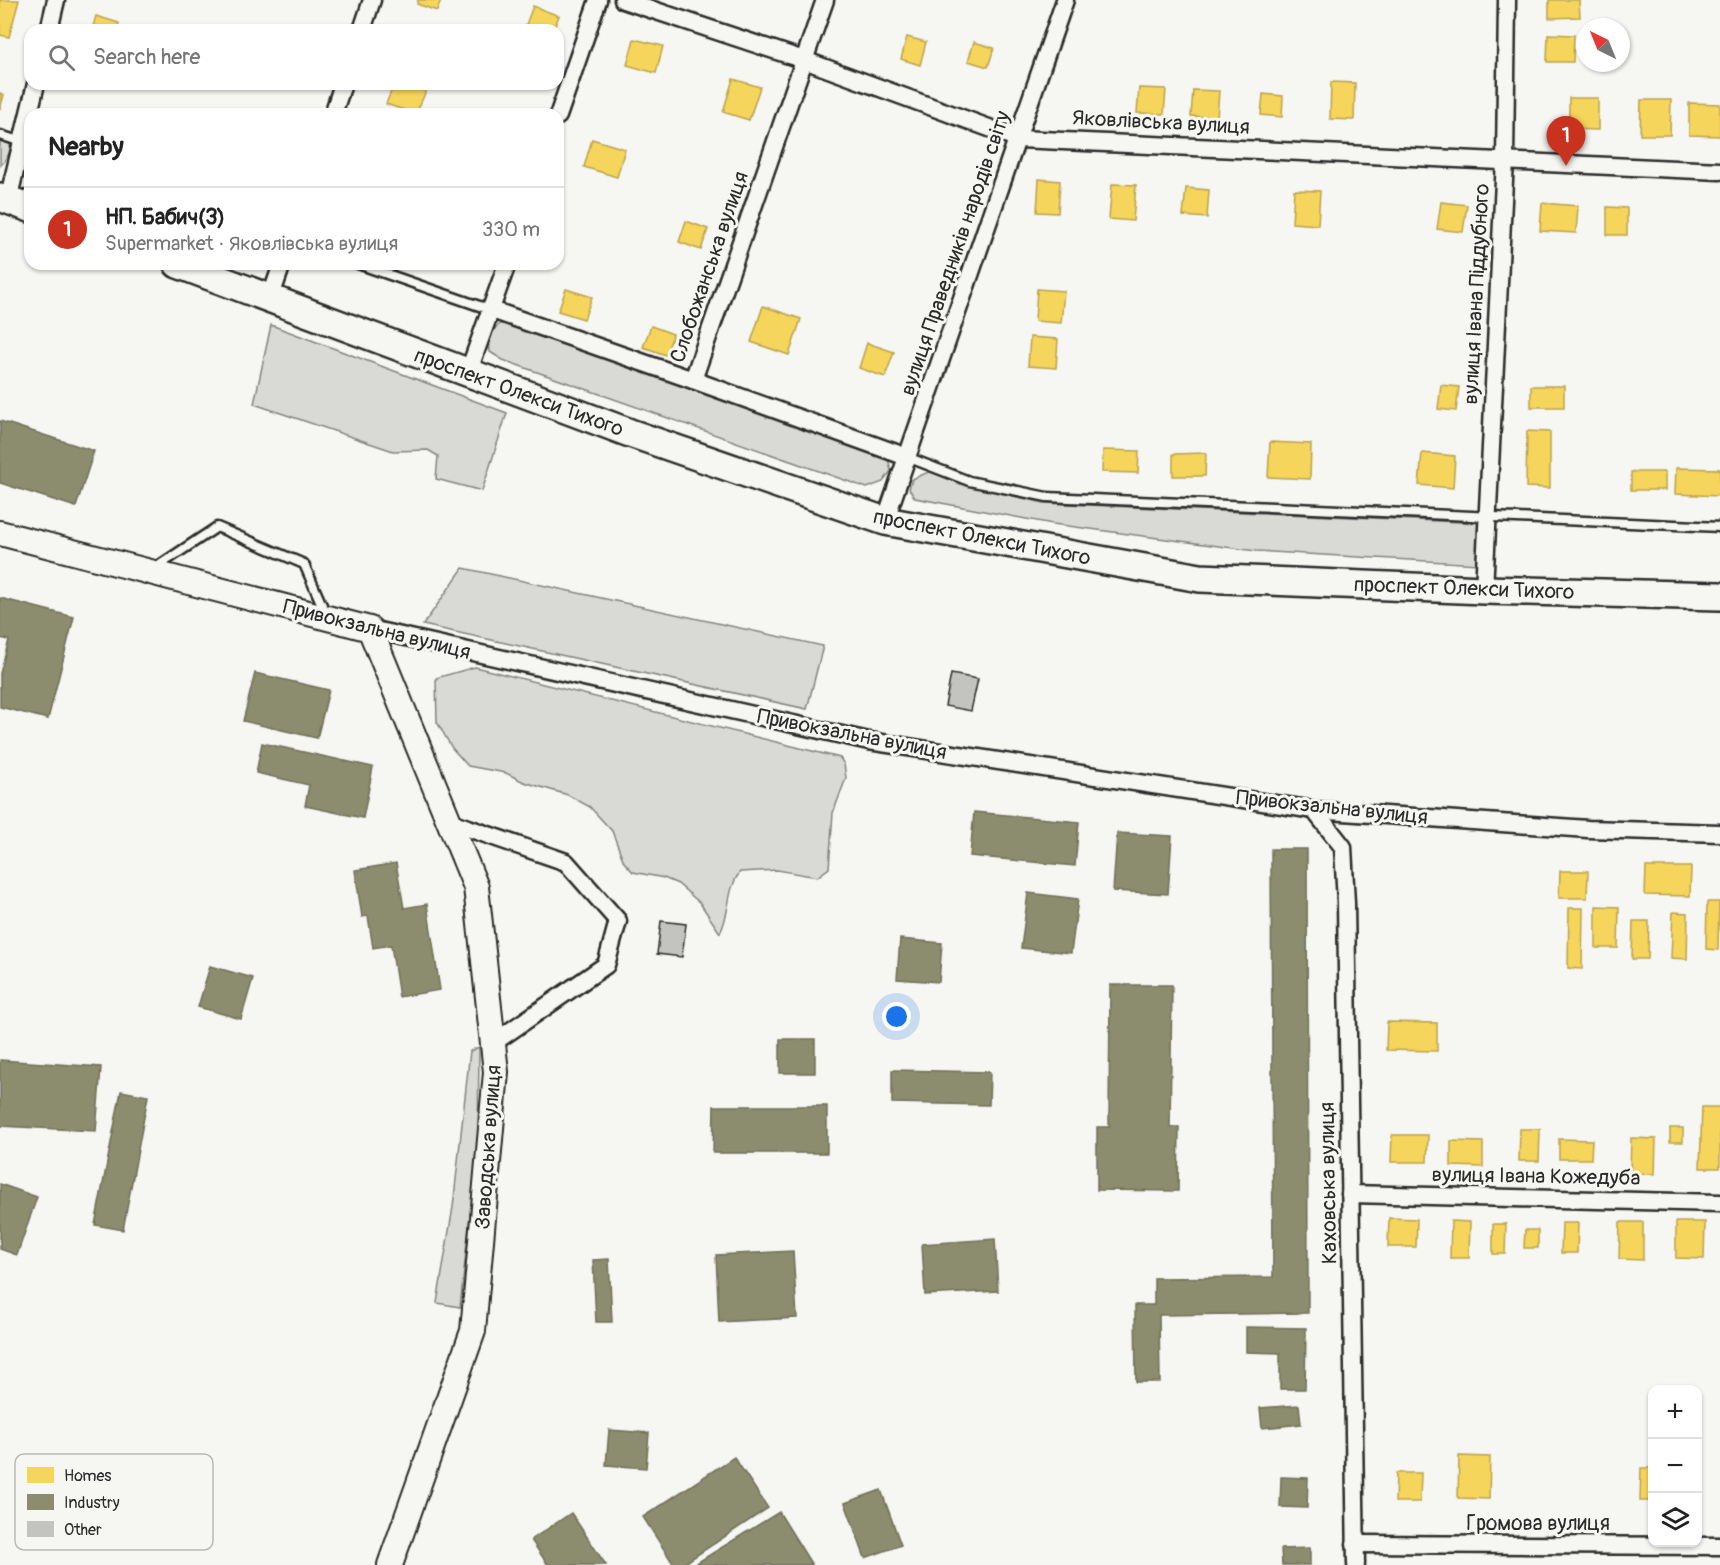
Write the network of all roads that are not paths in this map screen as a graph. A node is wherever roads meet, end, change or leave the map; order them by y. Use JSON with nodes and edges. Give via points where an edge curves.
{"nodes":[{"id":1,"x":56,"y":0,"type":"edge"},
{"id":2,"x":372,"y":0,"type":"edge"},
{"id":3,"x":598,"y":0,"type":"edge"},
{"id":4,"x":623,"y":0,"type":"edge"},
{"id":5,"x":825,"y":0,"type":"edge"},
{"id":6,"x":1065,"y":0,"type":"edge"},
{"id":7,"x":1507,"y":0,"type":"edge"},
{"id":8,"x":50,"y":24,"type":"edge"},
{"id":9,"x":364,"y":24,"type":"edge"},
{"id":10,"x":804,"y":60,"type":"junction"},
{"id":11,"x":35,"y":90,"type":"edge"},
{"id":12,"x":341,"y":90,"type":"edge"},
{"id":13,"x":30,"y":108,"type":"edge"},
{"id":14,"x":335,"y":108,"type":"edge"},
{"id":15,"x":561,"y":108,"type":"edge"},
{"id":16,"x":24,"y":134,"type":"edge"},
{"id":17,"x":0,"y":135,"type":"edge"},
{"id":18,"x":1019,"y":139,"type":"junction"},
{"id":19,"x":22,"y":142,"type":"junction"},
{"id":20,"x":1505,"y":160,"type":"junction"},
{"id":21,"x":1720,"y":171,"type":"edge"},
{"id":22,"x":13,"y":202,"type":"edge"},
{"id":23,"x":194,"y":270,"type":"edge"},
{"id":24,"x":280,"y":270,"type":"edge"},
{"id":25,"x":375,"y":270,"type":"edge"},
{"id":26,"x":505,"y":270,"type":"edge"},
{"id":27,"x":270,"y":298,"type":"junction"},
{"id":28,"x":492,"y":310,"type":"junction"},
{"id":29,"x":468,"y":373,"type":"junction"},
{"id":30,"x":693,"y":380,"type":"junction"},
{"id":31,"x":907,"y":457,"type":"junction"},
{"id":32,"x":1488,"y":517,"type":"junction"},
{"id":33,"x":885,"y":521,"type":"junction"},
{"id":34,"x":1720,"y":527,"type":"edge"},
{"id":35,"x":0,"y":533,"type":"edge"},
{"id":36,"x":149,"y":572,"type":"junction"},
{"id":37,"x":1484,"y":590,"type":"junction"},
{"id":38,"x":1720,"y":596,"type":"edge"},
{"id":39,"x":327,"y":618,"type":"junction"},
{"id":40,"x":370,"y":629,"type":"junction"},
{"id":41,"x":1314,"y":810,"type":"junction"},
{"id":42,"x":448,"y":821,"type":"junction"},
{"id":43,"x":1720,"y":833,"type":"edge"},
{"id":44,"x":493,"y":1043,"type":"junction"},
{"id":45,"x":1350,"y":1194,"type":"junction"},
{"id":46,"x":1720,"y":1203,"type":"edge"},
{"id":47,"x":1355,"y":1544,"type":"junction"},
{"id":48,"x":1720,"y":1546,"type":"edge"},
{"id":49,"x":390,"y":1565,"type":"edge"},
{"id":50,"x":1356,"y":1565,"type":"edge"}],
"edges":[{"from":1,"to":8,"type":"street"},
{"from":2,"to":9,"type":"street"},
{"from":3,"to":15,"type":"street"},
{"from":4,"to":10,"type":"street","name":"Яковлівська вулиця"},
{"from":5,"to":10,"type":"street","name":"Слобожанська вулиця"},
{"from":6,"to":18,"type":"street","name":"вулиця Праведників народів світу"},
{"from":7,"to":20,"type":"street","name":"вулиця Івана Піддубного"},
{"from":10,"to":18,"type":"street","name":"Яковлівська вулиця"},
{"from":10,"to":30,"type":"street","name":"Слобожанська вулиця"},
{"from":11,"to":13,"type":"street"},
{"from":12,"to":14,"type":"street"},
{"from":16,"to":19,"type":"street"},
{"from":17,"to":19,"type":"lane"},
{"from":18,"to":20,"type":"street","name":"Яковлівська вулиця"},
{"from":18,"to":31,"type":"street","name":"вулиця Праведників народів світу"},
{"from":19,"to":22,"type":"street"},
{"from":20,"to":21,"type":"street","name":"Яковлівська вулиця"},
{"from":20,"to":32,"type":"street","name":"вулиця Івана Піддубного"},
{"from":23,"to":27,"type":"main road","name":"проспект Олекси Тихого"},
{"from":24,"to":27,"type":"street"},
{"from":25,"to":28,"type":"lane"},
{"from":26,"to":28,"type":"street"},
{"from":27,"to":29,"type":"main road","name":"проспект Олекси Тихого"},
{"from":28,"to":29,"type":"street"},
{"from":28,"to":30,"type":"street","name":"Слобожанська вулиця"},
{"from":29,"to":33,"type":"main road","name":"проспект Олекси Тихого"},
{"from":30,"to":31,"type":"street"},
{"from":31,"to":32,"type":"lane","via":[[969,481],[1047,497]]},
{"from":31,"to":33,"type":"street","name":"вулиця Праведників народів світу"},
{"from":32,"to":34,"type":"lane"},
{"from":32,"to":37,"type":"street","name":"вулиця Івана Піддубного"},
{"from":33,"to":37,"type":"main road","name":"проспект Олекси Тихого","via":[[1200,578]]},
{"from":35,"to":36,"type":"street","name":"Привокзальна вулиця"},
{"from":36,"to":39,"type":"street","name":"Привокзальна вулиця"},
{"from":36,"to":39,"type":"lane","via":[[218,527],[304,564]]},
{"from":37,"to":38,"type":"main road","name":"проспект Олекси Тихого"},
{"from":39,"to":40,"type":"street","name":"Привокзальна вулиця"},
{"from":40,"to":41,"type":"street","name":"Привокзальна вулиця","via":[[869,741]]},
{"from":40,"to":42,"type":"street","name":"Заводська вулиця"},
{"from":41,"to":43,"type":"street","name":"Привокзальна вулиця","via":[[1588,829]]},
{"from":41,"to":45,"type":"street","name":"Каховська вулиця","via":[[1343,847]]},
{"from":42,"to":44,"type":"street","name":"Заводська вулиця","via":[[476,887]]},
{"from":42,"to":44,"type":"street","via":[[566,862],[618,921],[606,965]]},
{"from":44,"to":49,"type":"street","name":"Заводська вулиця","via":[[496,1072],[473,1331]]},
{"from":45,"to":46,"type":"street","name":"вулиця Івана Кожедуба"},
{"from":45,"to":47,"type":"street","name":"Каховська вулиця"},
{"from":47,"to":48,"type":"street","name":"Громова вулиця"},
{"from":47,"to":50,"type":"street","name":"Каховська вулиця"}]}
